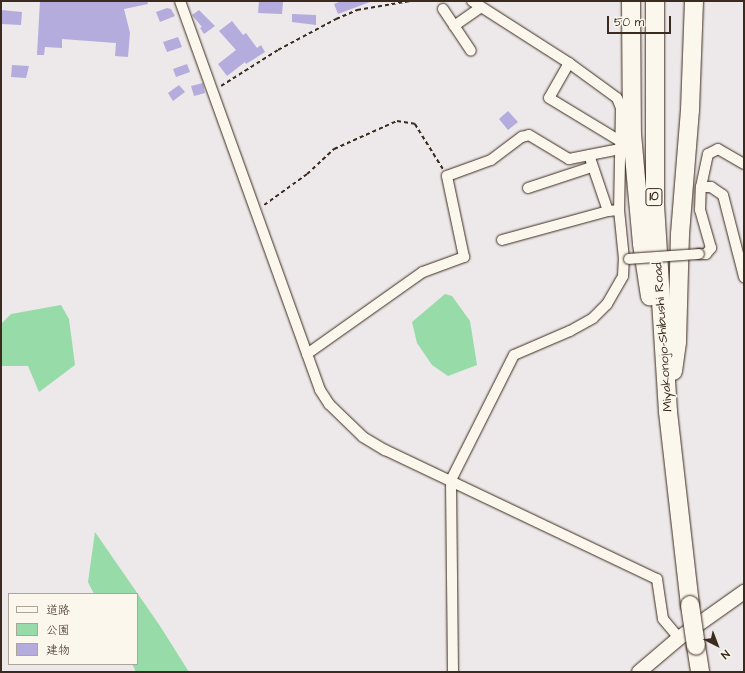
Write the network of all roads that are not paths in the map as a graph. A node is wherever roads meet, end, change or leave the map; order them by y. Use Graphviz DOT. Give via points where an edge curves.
graph roads {
  1 [pos="180,1"];
  2 [pos="472,1"];
  3 [pos="655,1"];
  4 [pos="691,3"];
  5 [pos="633,4"];
  6 [pos="481,7"];
  7 [pos="443,9"];
  8 [pos="454,26"];
  9 [pos="472,52"];
  10 [pos="569,63"];
  11 [pos="620,145"];
  12 [pos="589,155"];
  13 [pos="744,164"];
  14 [pos="592,167"];
  15 [pos="701,187"];
  16 [pos="528,188"];
  17 [pos="619,210"];
  18 [pos="608,211"];
  19 [pos="502,240"];
  20 [pos="626,259"];
  21 [pos="744,277"];
  22 [pos="307,354"];
  23 [pos="667,393"];
  24 [pos="451,480"];
  25 [pos="744,592"];
  26 [pos="679,638"];
  27 [pos="453,672"];
  28 [pos="640,672"];
  29 [pos="700,672"];
  1 -- 22 [label="street"];
  2 -- 6 [label="street"];
  3 -- 23 [label="highway, Miyakonojo-Shibushi Road / 10" via="654,174"];
  4 -- 23 [label="highway" via="692,80 680,234 677,341"];
  5 -- 23 [label="highway" via="632,134 636,184 642,244"];
  6 -- 8 [label="street"];
  6 -- 10 [label="street"];
  7 -- 8 [label="street"];
  8 -- 9 [label="street"];
  10 -- 11 [label="street" via="617,98 621,108"];
  10 -- 11 [label="street" via="550,98"];
  11 -- 12 [label="street"];
  11 -- 17 [label="street"];
  12 -- 14 [label="street"];
  12 -- 22 [label="street" via="569,159 529,135 522,137 491,160 447,176 464,257 423,272"];
  13 -- 15 [label="street" via="718,149 708,154"];
  14 -- 16 [label="street"];
  14 -- 18 [label="street"];
  15 -- 20 [label="street, bridge" via="700,210 711,248 706,254"];
  15 -- 21 [label="street" via="711,187 723,195"];
  17 -- 18 [label="street"];
  17 -- 20 [label="street"];
  18 -- 19 [label="street"];
  20 -- 24 [label="street" via="623,276 607,304 593,318 570,332 514,355"];
  22 -- 24 [label="street" via="320,390 347,424 363,438 385,450"];
  23 -- 29 [label="highway, Miyakonojo-Shibushi Road / 10, bridge" via="690,605"];
  24 -- 26 [label="street" via="657,579 663,619"];
  24 -- 27 [label="street"];
  25 -- 26 [label="street"];
  26 -- 28 [label="street"];
}
